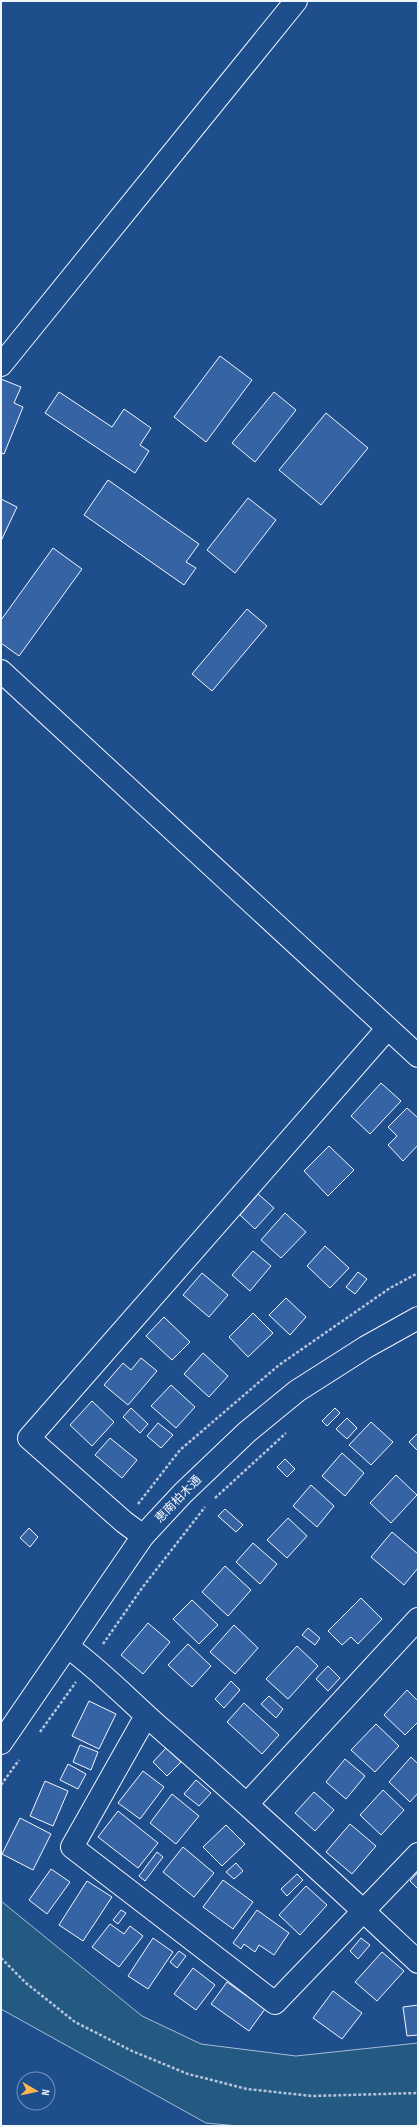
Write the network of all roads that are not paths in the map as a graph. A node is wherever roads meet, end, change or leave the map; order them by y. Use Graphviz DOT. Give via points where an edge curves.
graph roads {
  1 [pos="296,1"];
  2 [pos="1,365"];
  3 [pos="1,670"];
  4 [pos="388,1028"];
  5 [pos="418,1056"];
  6 [pos="418,1318"];
  7 [pos="143,1536"];
  8 [pos="418,1619"];
  9 [pos="68,1647"];
  10 [pos="146,1716"];
  11 [pos="1,1743"];
  12 [pos="247,1804"];
  13 [pos="418,1854"];
  14 [pos="364,1911"];
  15 [pos="418,1962"];
  1 -- 2 [label="street"];
  3 -- 4 [label="street"];
  4 -- 5 [label="street"];
  4 -- 7 [label="street" via="29,1438"];
  6 -- 7 [label="street, 恵南柏木通" via="366,1347 297,1391 247,1432 183,1493"];
  7 -- 9 [label="street, 恵南柏木通"];
  8 -- 12 [label="street"];
  9 -- 10 [label="street" via="90,1663"];
  9 -- 11 [label="street, 恵南柏木通"];
  10 -- 12 [label="street"];
  10 -- 14 [label="street" via="72,1847 275,2003"];
  12 -- 14 [label="street"];
  13 -- 14 [label="street"];
  14 -- 15 [label="street"];
}
